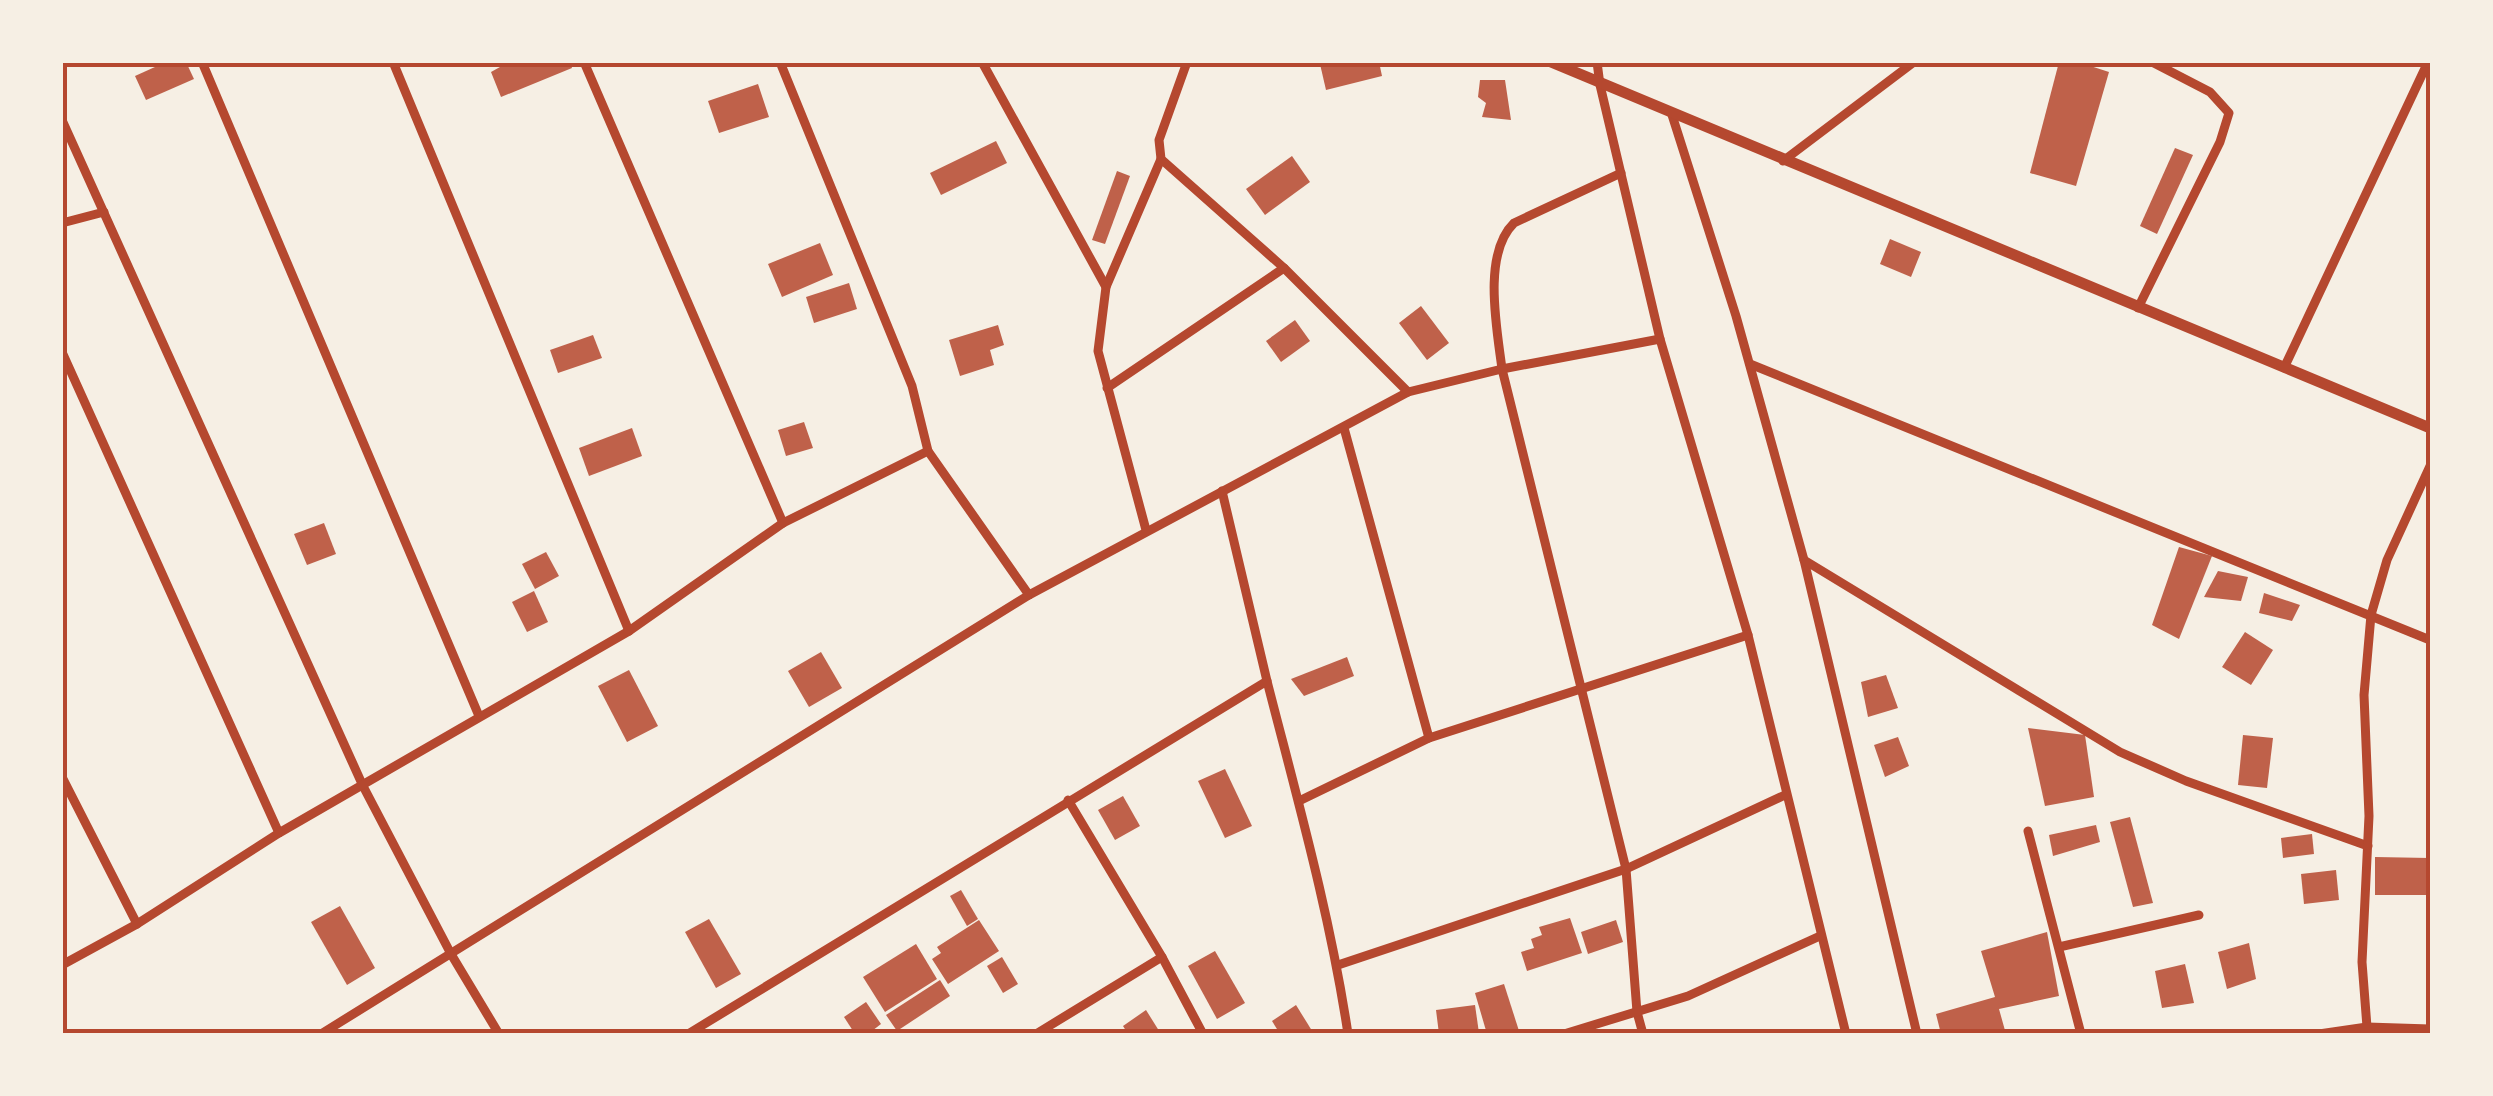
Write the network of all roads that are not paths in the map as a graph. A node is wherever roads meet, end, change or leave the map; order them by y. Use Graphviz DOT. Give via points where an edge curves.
graph roads {
  1 [pos="202,62"];
  2 [pos="393,62"];
  3 [pos="584,62"];
  4 [pos="780,62"];
  5 [pos="982,62"];
  6 [pos="1187,62"];
  7 [pos="1551,62"];
  8 [pos="1597,62"];
  9 [pos="1914,62"];
  10 [pos="2152,62"];
  11 [pos="2429,63"];
  12 [pos="1600,85"];
  13 [pos="1672,115"];
  14 [pos="62,120"];
  15 [pos="1161,160"];
  16 [pos="1783,162"];
  17 [pos="1621,173"];
  18 [pos="104,212"];
  19 [pos="62,223"];
  20 [pos="1284,268"];
  21 [pos="1106,287"];
  22 [pos="2138,308"];
  23 [pos="1660,339"];
  24 [pos="62,352"];
  25 [pos="1750,364"];
  26 [pos="2284,368"];
  27 [pos="1502,370"];
  28 [pos="1107,388"];
  29 [pos="1408,392"];
  30 [pos="1344,428"];
  31 [pos="2430,428"];
  32 [pos="928,451"];
  33 [pos="2430,466"];
  34 [pos="1222,491"];
  35 [pos="783,523"];
  36 [pos="1146,530"];
  37 [pos="1804,560"];
  38 [pos="1030,595"];
  39 [pos="2372,615"];
  40 [pos="629,631"];
  41 [pos="1748,634"];
  42 [pos="2430,640"];
  43 [pos="1267,681"];
  44 [pos="1581,687"];
  45 [pos="479,716"];
  46 [pos="1429,738"];
  47 [pos="62,777"];
  48 [pos="363,786"];
  49 [pos="1785,794"];
  50 [pos="1068,800"];
  51 [pos="1300,801"];
  52 [pos="2028,831"];
  53 [pos="279,832"];
  54 [pos="2368,846"];
  55 [pos="1626,868"];
  56 [pos="2199,916"];
  57 [pos="137,924"];
  58 [pos="1820,936"];
  59 [pos="2058,947"];
  60 [pos="451,954"];
  61 [pos="1162,956"];
  62 [pos="62,965"];
  63 [pos="1338,965"];
  64 [pos="1637,1012"];
  65 [pos="2367,1027"];
  66 [pos="2430,1029"];
  67 [pos="321,1034"];
  68 [pos="498,1034"];
  69 [pos="688,1034"];
  70 [pos="1036,1034"];
  71 [pos="1203,1034"];
  72 [pos="1348,1034"];
  73 [pos="1564,1034"];
  74 [pos="1643,1034"];
  75 [pos="1846,1034"];
  76 [pos="1917,1034"];
  77 [pos="2081,1034"];
  78 [pos="2319,1034"];
  1 -- 45 [label="street"];
  2 -- 40 [label="street"];
  3 -- 35 [label="street"];
  4 -- 32 [label="street" via="912,386"];
  5 -- 21 [label="street"];
  6 -- 15 [label="street" via="1159,140"];
  7 -- 12 [label="street"];
  8 -- 12 [label="street"];
  9 -- 16 [label="street"];
  10 -- 22 [label="street" via="2210,92 2229,113"];
  11 -- 26 [label="street"];
  12 -- 13 [label="street"];
  12 -- 17 [label="street"];
  13 -- 16 [label="street"];
  13 -- 25 [label="street"];
  14 -- 18 [label="street"];
  15 -- 20 [label="street"];
  15 -- 21 [label="street"];
  16 -- 22 [label="street"];
  17 -- 23 [label="street"];
  17 -- 27 [label="street" via="1506,230 1494,309"];
  18 -- 19 [label="street"];
  18 -- 48 [label="street"];
  20 -- 28 [label="street"];
  20 -- 29 [label="street"];
  21 -- 28 [label="street" via="1098,351"];
  22 -- 26 [label="street"];
  23 -- 27 [label="street"];
  23 -- 41 [label="street"];
  24 -- 53 [label="street"];
  25 -- 37 [label="street"];
  25 -- 39 [label="street"];
  26 -- 31 [label="street"];
  27 -- 29 [label="street"];
  27 -- 44 [label="street"];
  28 -- 36 [label="street"];
  29 -- 30 [label="street"];
  30 -- 34 [label="street"];
  30 -- 46 [label="street"];
  32 -- 35 [label="street"];
  32 -- 38 [label="street"];
  33 -- 39 [label="street" via="2387,560"];
  34 -- 36 [label="street"];
  34 -- 43 [label="street"];
  35 -- 40 [label="street"];
  36 -- 38 [label="street"];
  37 -- 54 [label="street" via="2120,752"];
  37 -- 76 [label="street"];
  38 -- 60 [label="street"];
  39 -- 42 [label="street"];
  39 -- 54 [label="street" via="2364,695"];
  40 -- 45 [label="street"];
  41 -- 44 [label="street"];
  41 -- 49 [label="street"];
  43 -- 50 [label="street"];
  43 -- 51 [label="street"];
  44 -- 46 [label="street"];
  44 -- 55 [label="street"];
  45 -- 48 [label="street"];
  46 -- 51 [label="street"];
  47 -- 57 [label="street"];
  48 -- 53 [label="street"];
  48 -- 60 [label="street"];
  49 -- 55 [label="street"];
  49 -- 58 [label="street"];
  50 -- 61 [label="street"];
  50 -- 69 [label="street"];
  51 -- 63 [label="street"];
  52 -- 59 [label="street"];
  53 -- 57 [label="street"];
  54 -- 65 [label="street" via="2362,962"];
  55 -- 63 [label="street"];
  55 -- 64 [label="street"];
  56 -- 59 [label="street"];
  57 -- 62 [label="street"];
  58 -- 64 [label="street"];
  58 -- 75 [label="street"];
  59 -- 77 [label="street"];
  60 -- 67 [label="street"];
  60 -- 68 [label="street"];
  61 -- 70 [label="street"];
  61 -- 71 [label="street"];
  63 -- 72 [label="street"];
  64 -- 73 [label="street"];
  64 -- 74 [label="street"];
  65 -- 66 [label="street"];
  65 -- 78 [label="street"];
}
